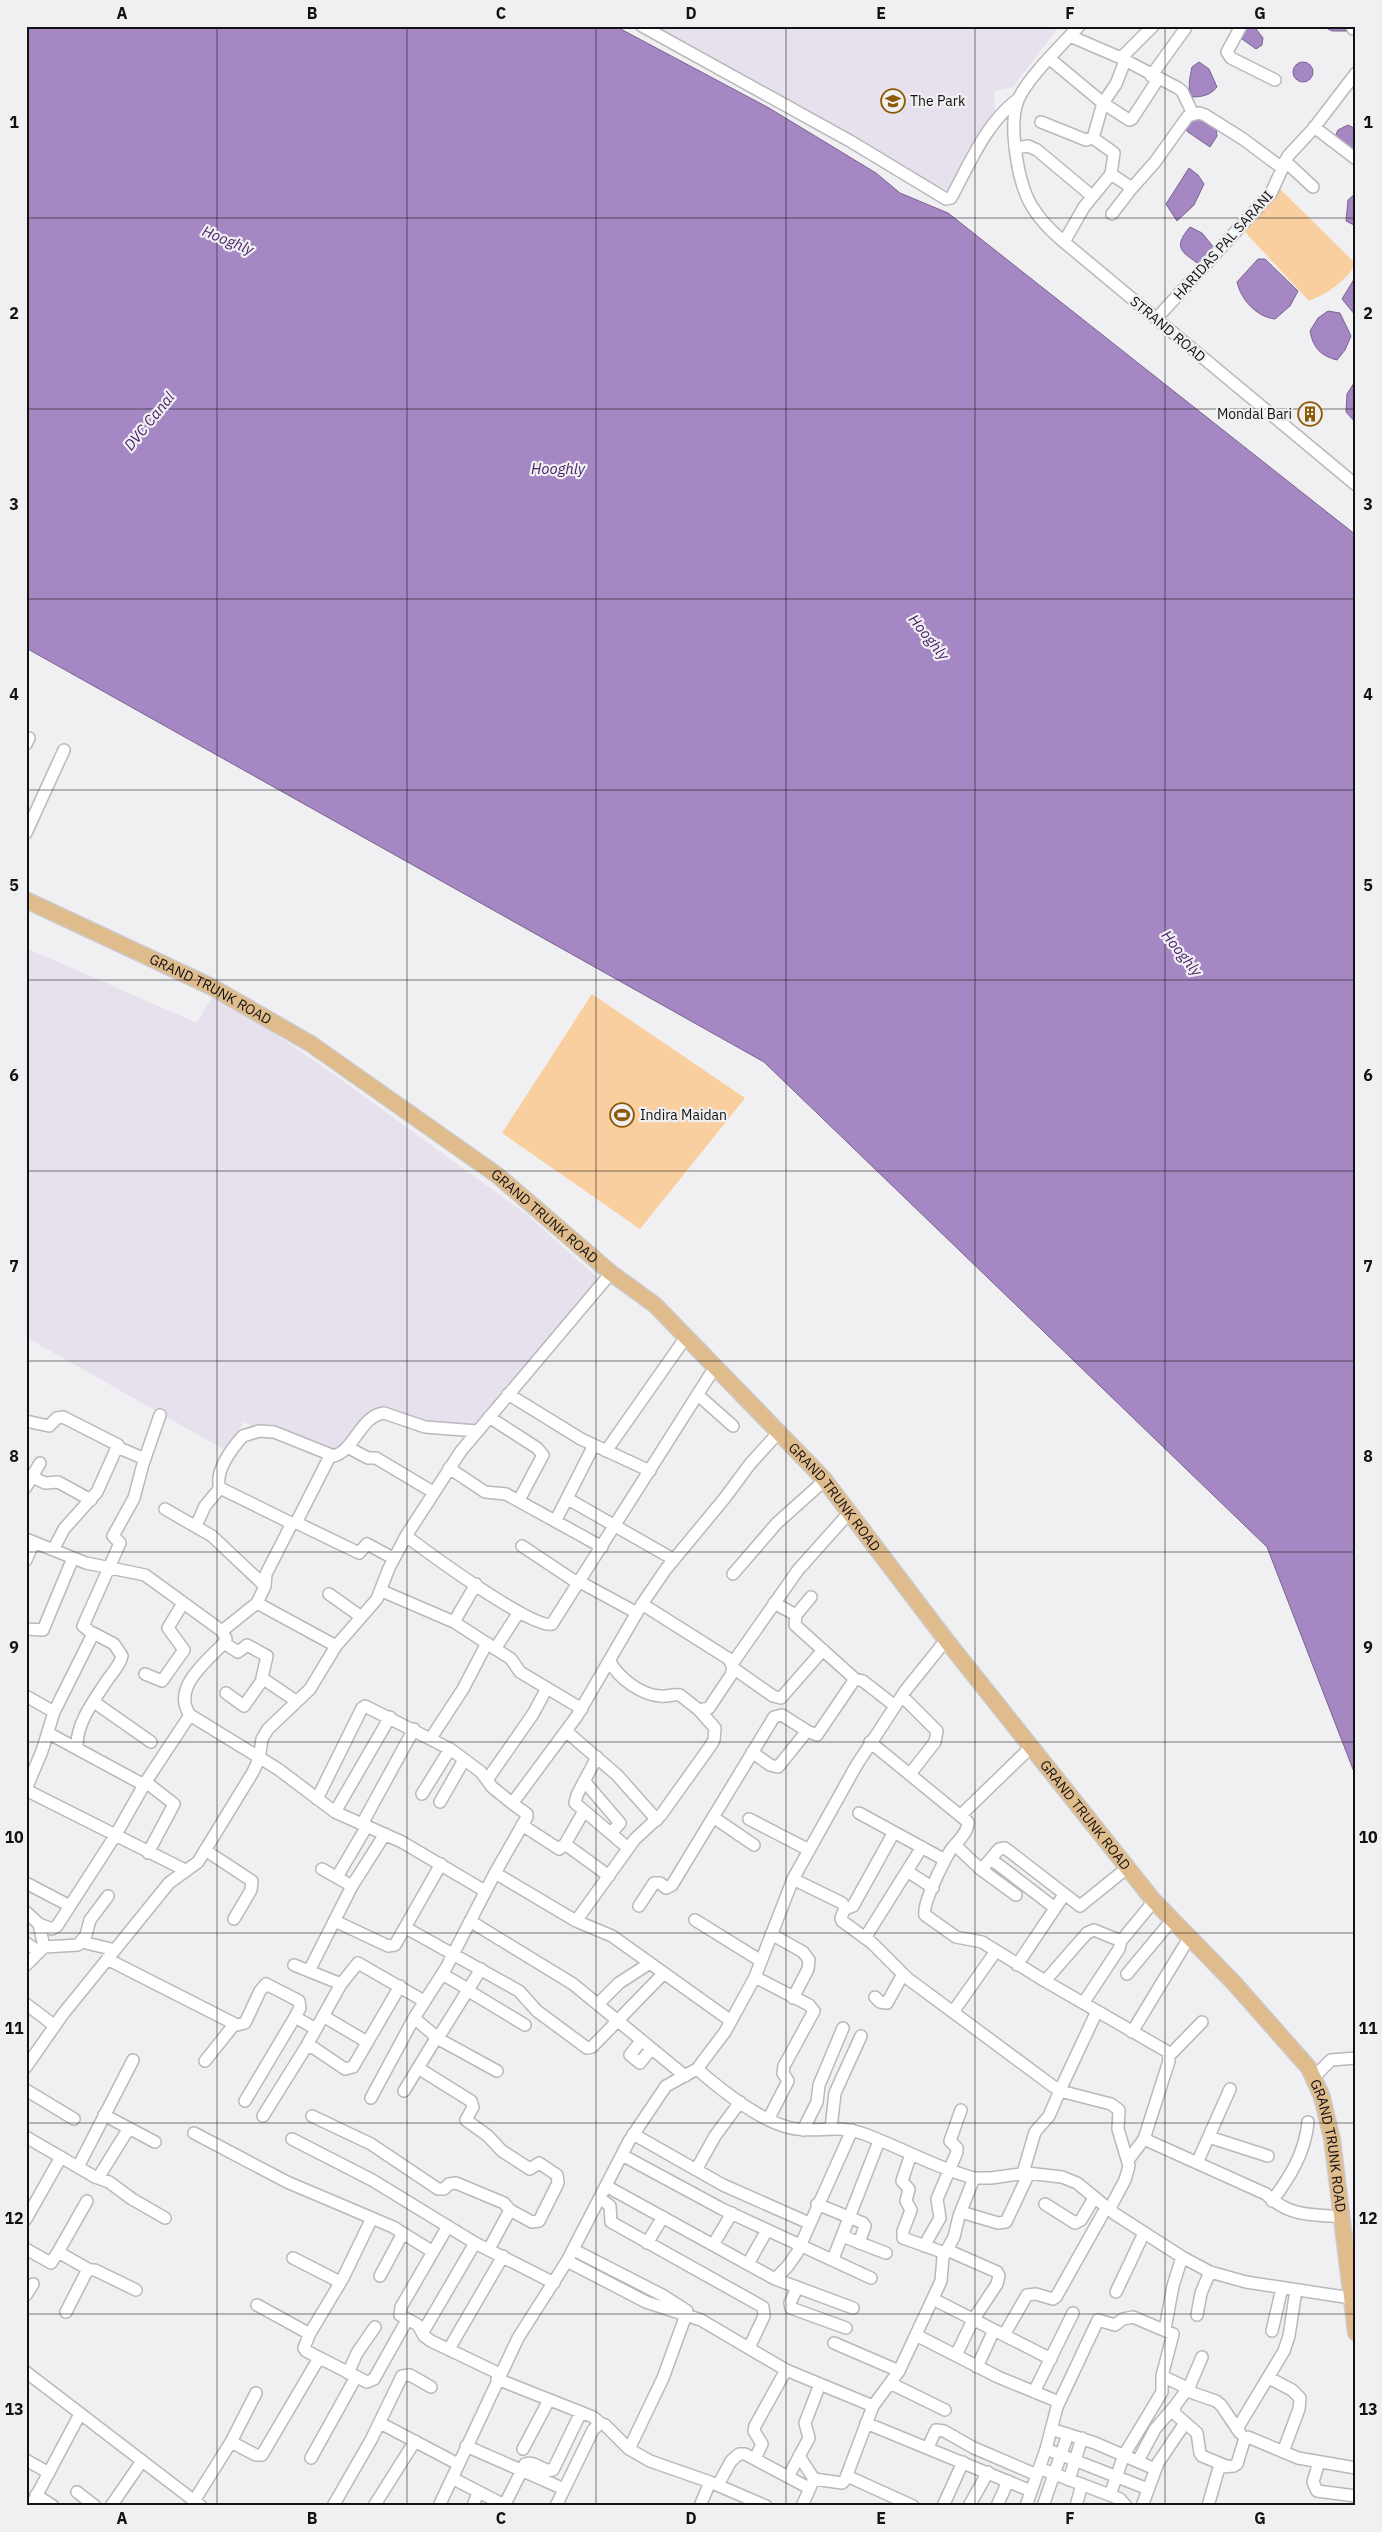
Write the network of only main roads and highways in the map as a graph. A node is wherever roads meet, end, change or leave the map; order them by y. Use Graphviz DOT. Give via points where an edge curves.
graph roads {
  1 [pos="26,900"];
  2 [pos="1356,2333"];
  1 -- 2 [label="main road, GRAND TRUNK ROAD" via="210,986 319,1049 497,1175 611,1273 655,1305 825,1480 946,1640 1154,1901 1294,2049 1314,2077 1332,2138"];
}
